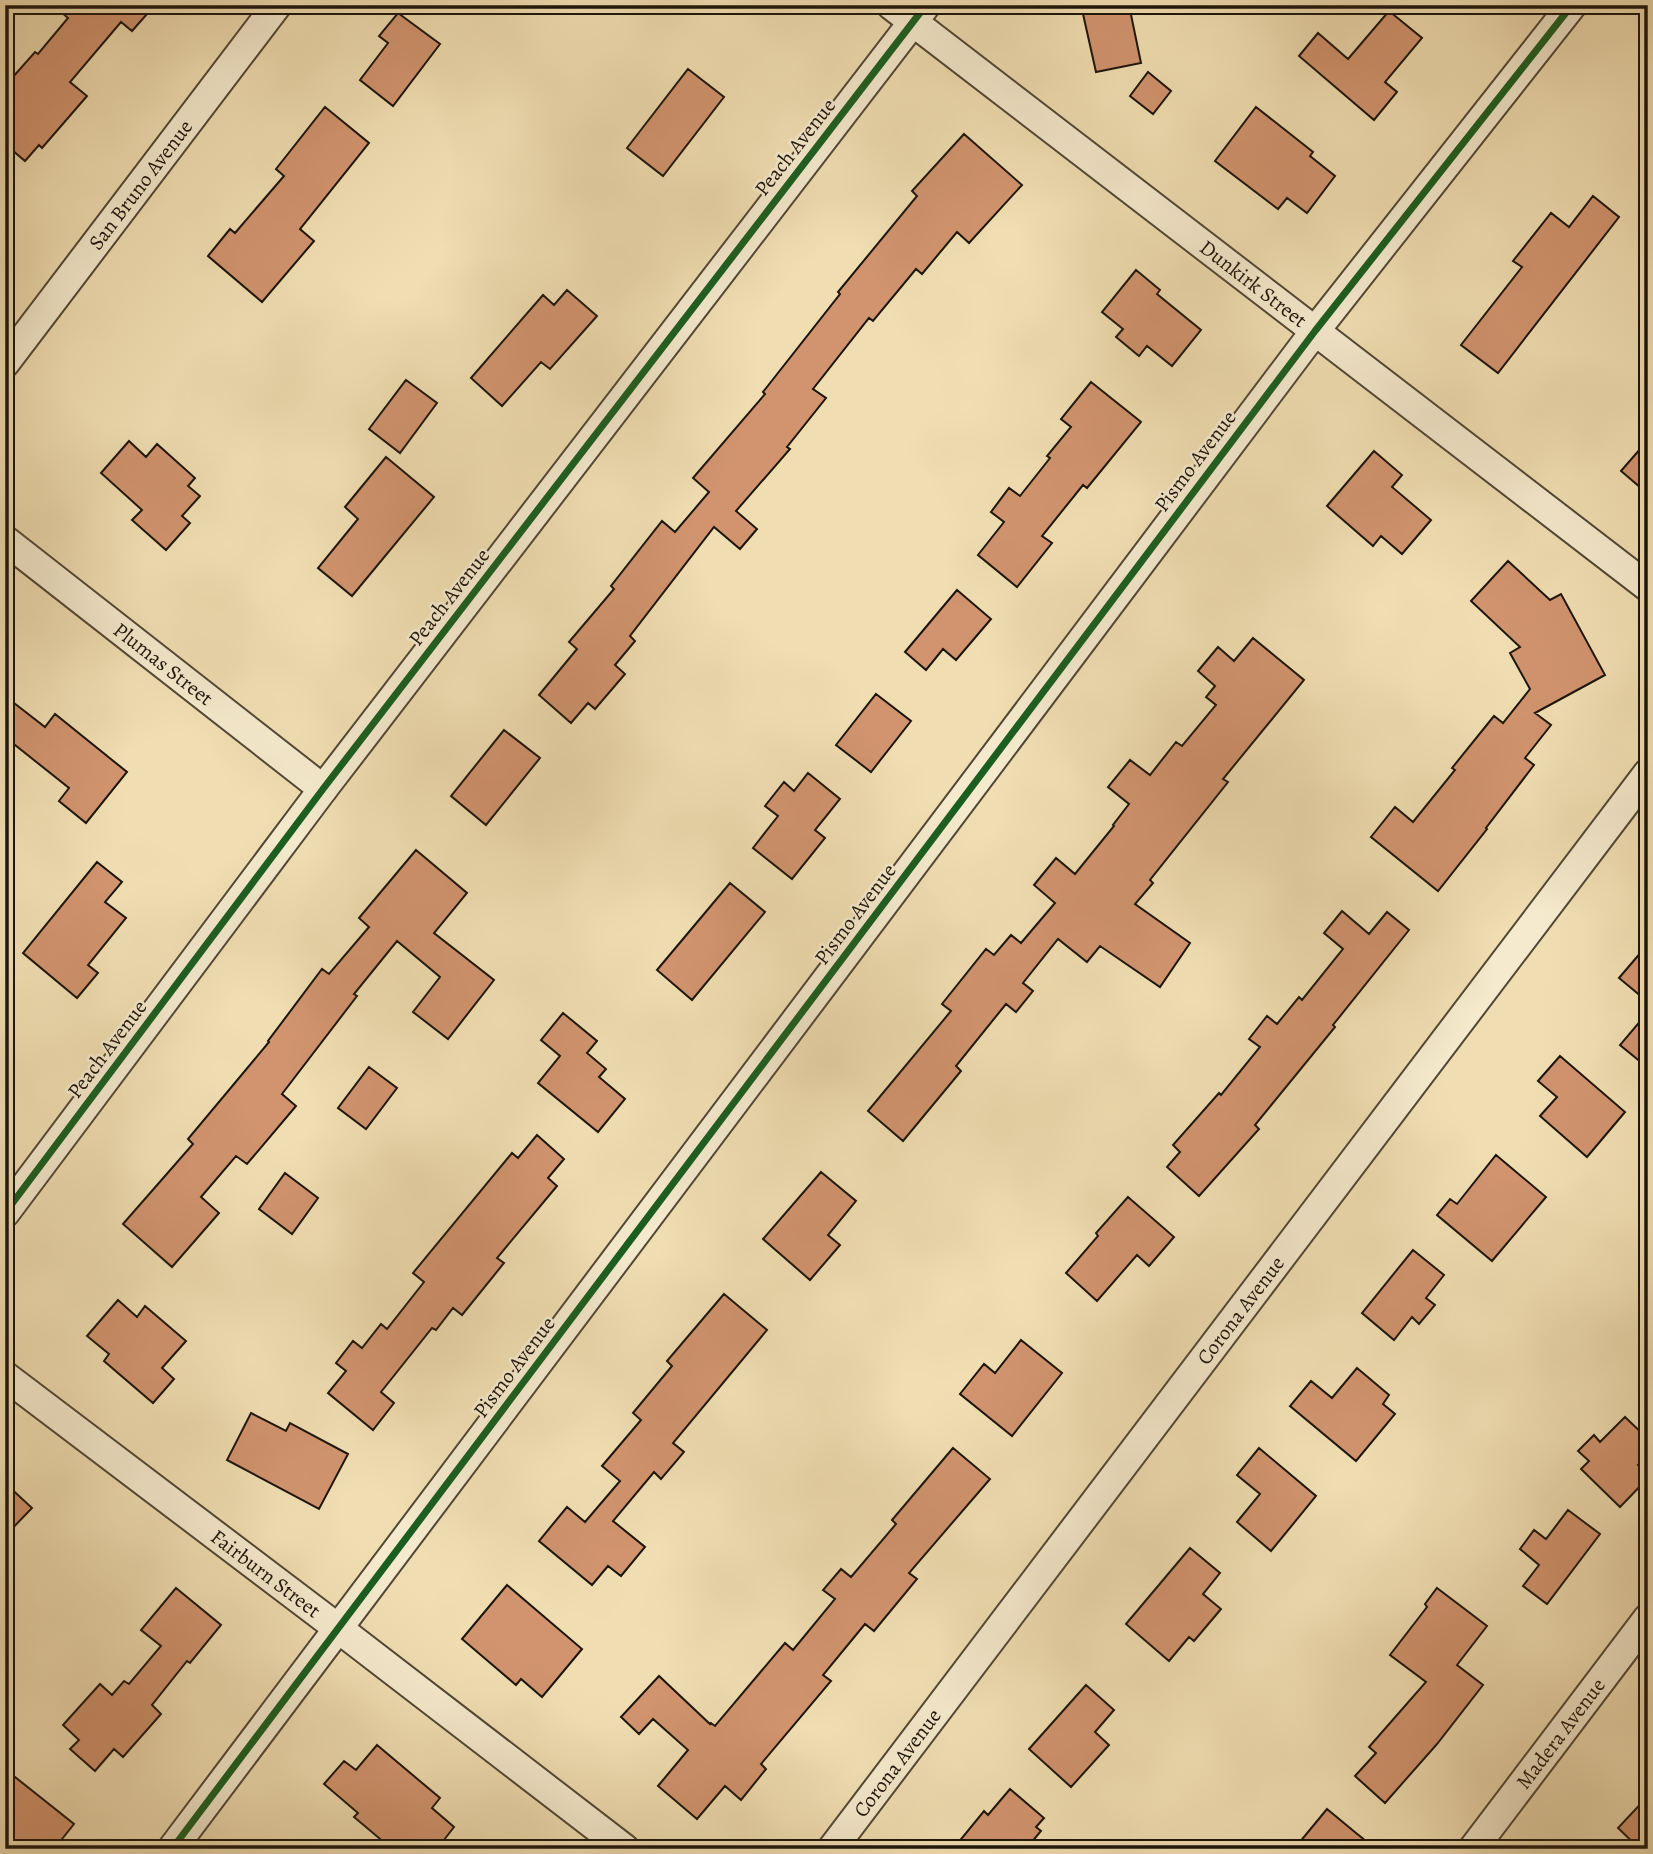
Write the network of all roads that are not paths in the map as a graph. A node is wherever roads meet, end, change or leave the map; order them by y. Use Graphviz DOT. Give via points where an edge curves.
graph roads {
  1 [pos="277,5"];
  2 [pos="1572,5"];
  3 [pos="910,11"];
  4 [pos="1315,331"];
  5 [pos="5,363"];
  6 [pos="5,540"];
  7 [pos="1648,586"];
  8 [pos="1648,773"];
  9 [pos="323,789"];
  10 [pos="5,1213"];
  11 [pos="5,1377"];
  12 [pos="1648,1618"];
  13 [pos="339,1629"];
  14 [pos="172,1849"];
  15 [pos="625,1849"];
  16 [pos="832,1849"];
  17 [pos="1473,1849"];
  1 -- 5 [label="street, San Bruno Avenue"];
  2 -- 4 [label="street, Pismo Avenue"];
  3 -- 4 [label="street, Dunkirk Street"];
  3 -- 9 [label="street, Peach Avenue"];
  4 -- 7 [label="street, Dunkirk Street"];
  4 -- 13 [label="street, Pismo Avenue"];
  6 -- 9 [label="street, Plumas Street"];
  8 -- 16 [label="street, Corona Avenue"];
  9 -- 10 [label="street, Peach Avenue"];
  11 -- 13 [label="street, Fairburn Street"];
  12 -- 17 [label="street, Madera Avenue"];
  13 -- 14 [label="street, Pismo Avenue"];
  13 -- 15 [label="street, Fairburn Street"];
}
